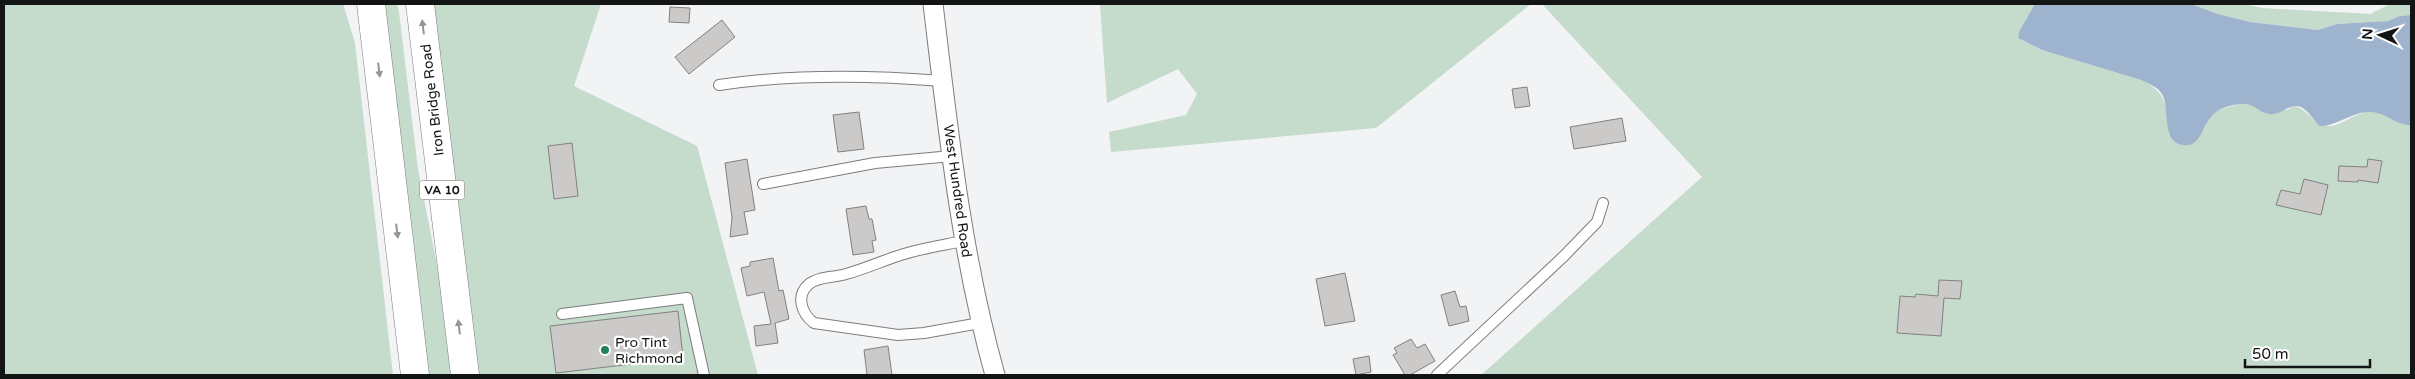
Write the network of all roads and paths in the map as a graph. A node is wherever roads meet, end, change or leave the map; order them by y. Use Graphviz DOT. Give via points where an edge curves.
graph roads {
  1 [pos="371,4"];
  2 [pos="420,4"];
  3 [pos="933,4"];
  4 [pos="943,81"];
  5 [pos="719,86"];
  6 [pos="952,156"];
  7 [pos="763,184"];
  8 [pos="1603,203"];
  9 [pos="963,241"];
  10 [pos="562,314"];
  11 [pos="980,323"];
  12 [pos="415,375"];
  13 [pos="465,375"];
  14 [pos="704,375"];
  15 [pos="995,375"];
  16 [pos="1437,375"];
  1 -- 12 [label="main road, one-way"];
  13 -- 2 [label="main road, Iron Bridge Road / VA 10, one-way"];
  3 -- 4 [label="street, West Hundred Road"];
  4 -- 5 [label="lane" via="848,76 773,79"];
  4 -- 6 [label="street, West Hundred Road"];
  6 -- 7 [label="lane" via="875,163"];
  6 -- 9 [label="street, West Hundred Road"];
  8 -- 16 [label="lane" via="1597,222"];
  9 -- 11 [label="street, West Hundred Road"];
  9 -- 11 [label="lane" via="905,254 844,275 818,279 804,289 801,307 814,322 898,335"];
  10 -- 14 [label="lane" via="686,298"];
  11 -- 15 [label="street, West Hundred Road"];
}
